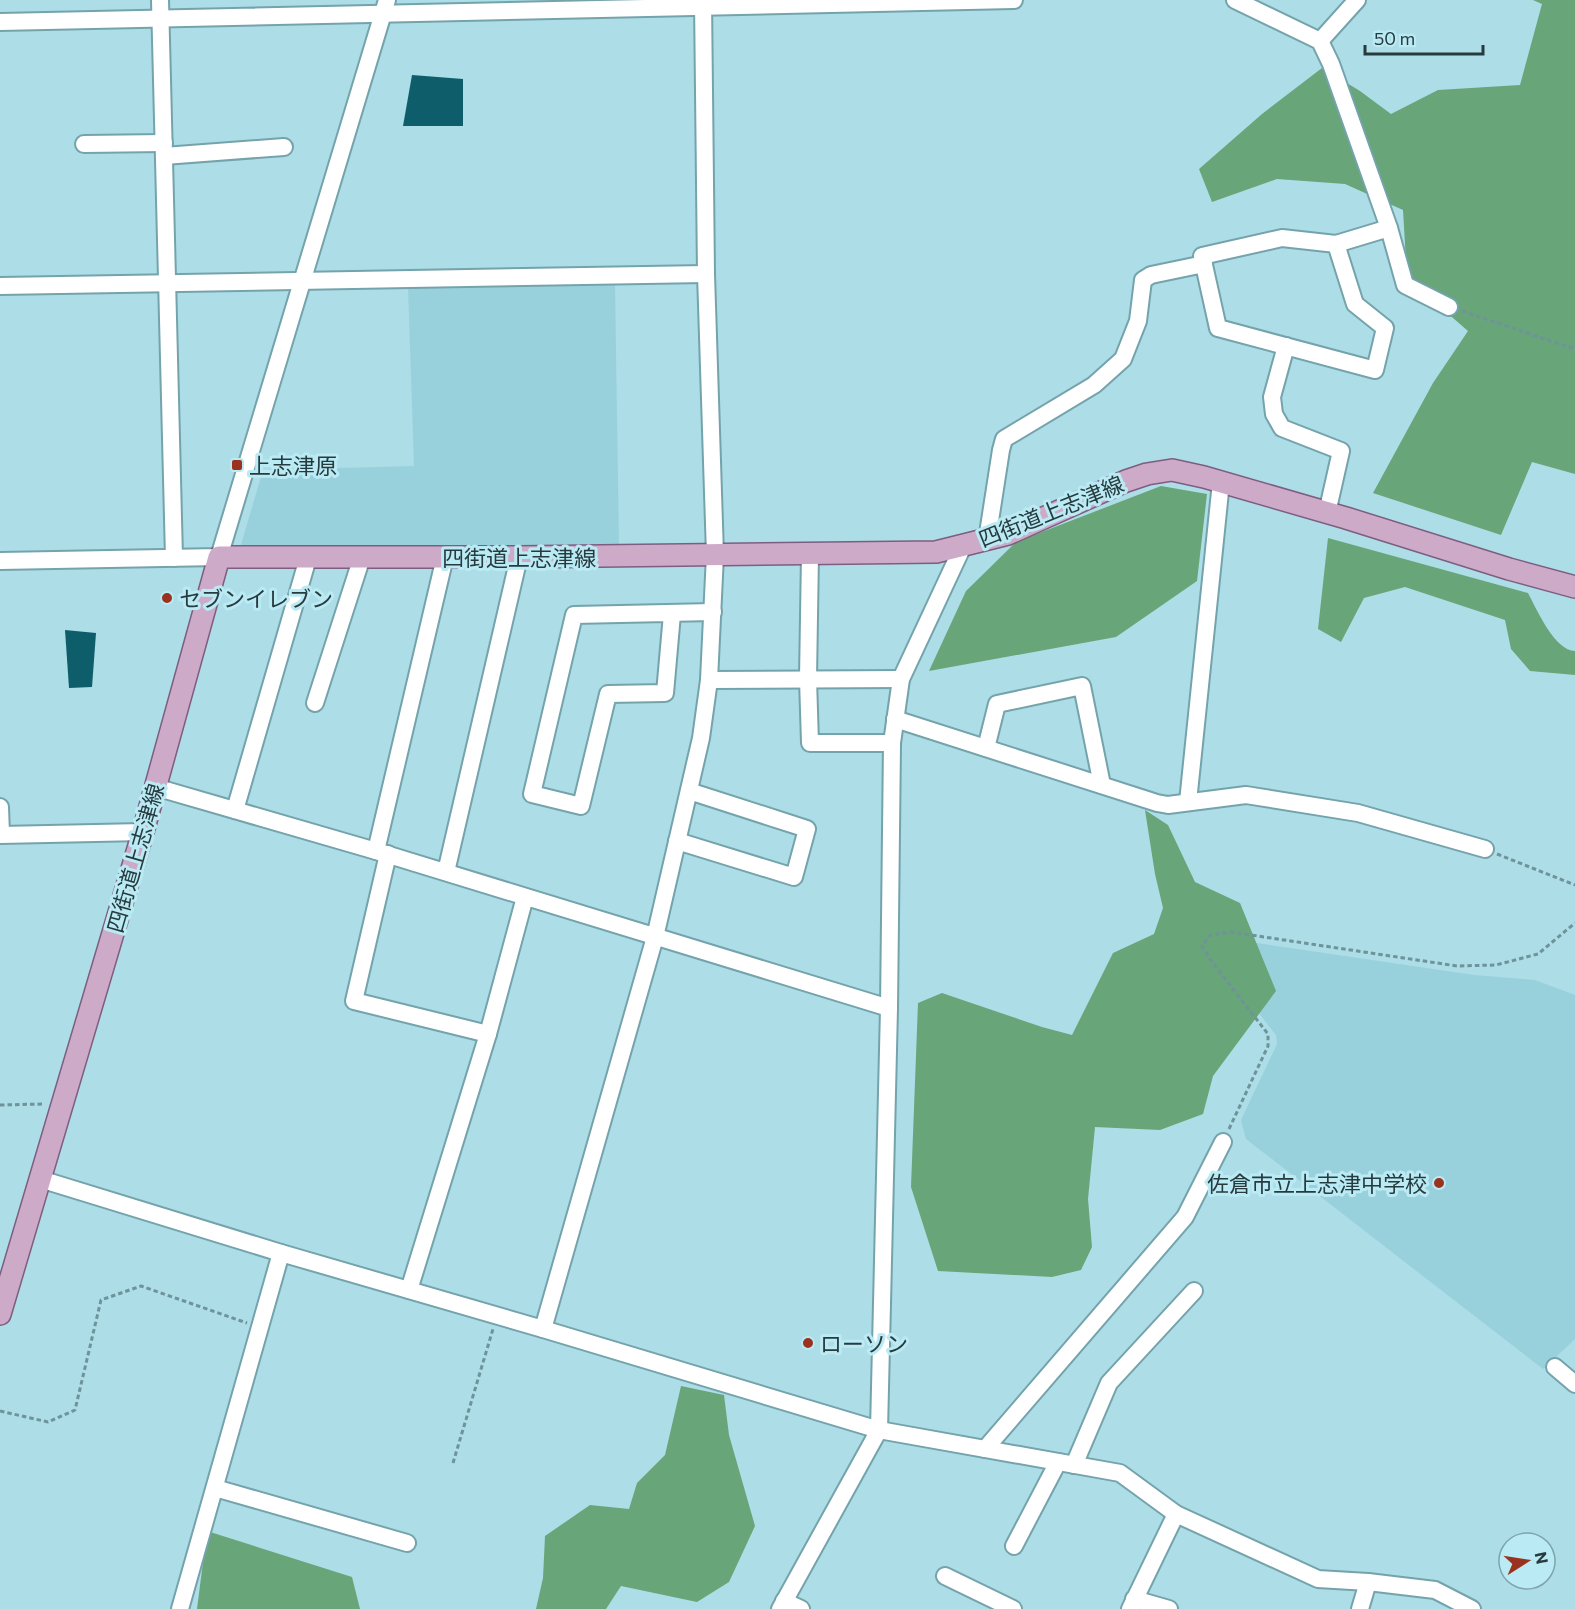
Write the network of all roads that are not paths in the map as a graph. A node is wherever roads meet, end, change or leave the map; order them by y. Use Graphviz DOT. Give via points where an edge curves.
graph roads {
  1 [pos="160,0"];
  2 [pos="1014,0"];
  3 [pos="1235,0"];
  4 [pos="1357,0"];
  5 [pos="703,3"];
  6 [pos="385,7"];
  7 [pos="161,19"];
  8 [pos="0,22"];
  9 [pos="1320,41"];
  10 [pos="84,144"];
  11 [pos="284,147"];
  12 [pos="164,149"];
  13 [pos="1389,228"];
  14 [pos="1336,244"];
  15 [pos="1204,264"];
  16 [pos="706,274"];
  17 [pos="302,281"];
  18 [pos="167,283"];
  19 [pos="0,286"];
  20 [pos="1449,307"];
  21 [pos="1286,346"];
  22 [pos="1221,482"];
  23 [pos="1327,513"];
  24 [pos="987,540"];
  25 [pos="963,546"];
  26 [pos="810,554"];
  27 [pos="715,555"];
  28 [pos="219,557"];
  29 [pos="362,557"];
  30 [pos="445,557"];
  31 [pos="519,557"];
  32 [pos="174,558"];
  33 [pos="309,558"];
  34 [pos="0,561"];
  35 [pos="1575,587"];
  36 [pos="713,612"];
  37 [pos="672,614"];
  38 [pos="808,679"];
  39 [pos="901,679"];
  40 [pos="709,680"];
  41 [pos="315,703"];
  42 [pos="895,719"];
  43 [pos="892,743"];
  44 [pos="986,748"];
  45 [pos="1102,785"];
  46 [pos="155,787"];
  47 [pos="689,791"];
  48 [pos="1188,802"];
  49 [pos="0,807"];
  50 [pos="235,810"];
  51 [pos="143,832"];
  52 [pos="0,834"];
  53 [pos="677,841"];
  54 [pos="1485,849"];
  55 [pos="382,853"];
  56 [pos="446,872"];
  57 [pos="525,897"];
  58 [pos="655,937"];
  59 [pos="890,1008"];
  60 [pos="488,1034"];
  61 [pos="1223,1142"];
  62 [pos="40,1179"];
  63 [pos="281,1253"];
  64 [pos="409,1290"];
  65 [pos="1194,1291"];
  66 [pos="0,1314"];
  67 [pos="543,1329"];
  68 [pos="1555,1367"];
  69 [pos="1575,1384"];
  70 [pos="879,1430"];
  71 [pos="985,1449"];
  72 [pos="1066,1463"];
  73 [pos="214,1488"];
  74 [pos="1176,1514"];
  75 [pos="407,1543"];
  76 [pos="1014,1546"];
  77 [pos="945,1576"];
  78 [pos="1368,1582"];
  79 [pos="1132,1604"];
  80 [pos="782,1605"];
  81 [pos="180,1609"];
  82 [pos="801,1609"];
  83 [pos="1013,1609"];
  84 [pos="1169,1609"];
  85 [pos="1360,1609"];
  86 [pos="1472,1609"];
  1 -- 7 [label="street"];
  2 -- 5 [label="street"];
  3 -- 9 [label="street"];
  4 -- 9 [label="street"];
  5 -- 6 [label="street"];
  5 -- 16 [label="street"];
  6 -- 7 [label="street"];
  6 -- 17 [label="street"];
  7 -- 8 [label="street"];
  7 -- 12 [label="street"];
  9 -- 13 [label="street"];
  10 -- 12 [label="street"];
  11 -- 12 [label="street"];
  12 -- 18 [label="street"];
  13 -- 14 [label="street"];
  13 -- 20 [label="street" via="1405,285"];
  14 -- 15 [label="street" via="1282,238 1202,256"];
  14 -- 21 [label="street" via="1355,304 1385,328 1375,370"];
  15 -- 21 [label="street" via="1218,328"];
  15 -- 24 [label="street" via="1143,280 1138,321 1123,359 1094,385 1004,439"];
  16 -- 17 [label="street"];
  16 -- 27 [label="street"];
  17 -- 18 [label="street"];
  17 -- 28 [label="street"];
  18 -- 19 [label="street"];
  18 -- 32 [label="street"];
  21 -- 23 [label="street" via="1272,397 1274,414 1282,428 1341,451"];
  22 -- 23 [label="main road, 四街道上志津線"];
  22 -- 24 [label="main road, 四街道上志津線" via="1172,470 1146,474"];
  22 -- 48 [label="street"];
  23 -- 35 [label="main road, 四街道上志津線"];
  24 -- 25 [label="main road, 四街道上志津線"];
  25 -- 26 [label="main road, 四街道上志津線" via="936,552"];
  25 -- 39 [label="street"];
  26 -- 27 [label="main road, 四街道上志津線"];
  26 -- 38 [label="street"];
  27 -- 31 [label="main road, 四街道上志津線"];
  27 -- 36 [label="street"];
  28 -- 32 [label="street"];
  28 -- 33 [label="main road, 四街道上志津線"];
  28 -- 46 [label="main road, 四街道上志津線"];
  29 -- 30 [label="main road, 四街道上志津線"];
  29 -- 33 [label="main road, 四街道上志津線"];
  29 -- 41 [label="street"];
  30 -- 31 [label="main road, 四街道上志津線"];
  30 -- 55 [label="street"];
  31 -- 56 [label="street"];
  32 -- 34 [label="street"];
  33 -- 50 [label="street"];
  36 -- 37 [label="street"];
  36 -- 40 [label="street"];
  37 -- 37 [label="street" via="574,615 532,794 581,806 608,694 665,693"];
  38 -- 39 [label="street"];
  38 -- 40 [label="street"];
  38 -- 43 [label="street" via="810,743"];
  39 -- 42 [label="street"];
  40 -- 47 [label="street"];
  42 -- 43 [label="street"];
  42 -- 44 [label="street"];
  43 -- 59 [label="street"];
  44 -- 45 [label="street"];
  44 -- 45 [label="street" via="997,704 1082,686"];
  45 -- 48 [label="street" via="1157,803"];
  46 -- 50 [label="street"];
  46 -- 51 [label="main road, 四街道上志津線"];
  47 -- 53 [label="street"];
  47 -- 53 [label="street" via="807,829 794,877"];
  48 -- 54 [label="street" via="1246,795 1358,813"];
  49 -- 52 [label="street"];
  50 -- 55 [label="street"];
  51 -- 52 [label="street"];
  51 -- 62 [label="main road, 四街道上志津線"];
  53 -- 58 [label="street"];
  55 -- 56 [label="street"];
  55 -- 60 [label="street" via="354,1000"];
  56 -- 57 [label="street"];
  57 -- 58 [label="street"];
  57 -- 60 [label="street"];
  58 -- 59 [label="street"];
  58 -- 67 [label="street"];
  59 -- 70 [label="street"];
  60 -- 64 [label="street"];
  61 -- 71 [label="street" via="1185,1216"];
  62 -- 63 [label="street"];
  62 -- 66 [label="main road, 四街道上志津線"];
  63 -- 64 [label="street"];
  63 -- 73 [label="street"];
  64 -- 67 [label="street"];
  65 -- 72 [label="street" via="1109,1383"];
  67 -- 70 [label="street"];
  68 -- 69 [label="street"];
  70 -- 71 [label="street"];
  70 -- 80 [label="street"];
  71 -- 72 [label="street"];
  72 -- 74 [label="street" via="1120,1473"];
  72 -- 76 [label="street"];
  73 -- 75 [label="street"];
  73 -- 81 [label="street"];
  74 -- 78 [label="street" via="1318,1579"];
  74 -- 79 [label="street"];
  77 -- 83 [label="street"];
  78 -- 85 [label="street"];
  78 -- 86 [label="street" via="1435,1590"];
  79 -- 84 [label="street"];
  80 -- 82 [label="street"];
}
